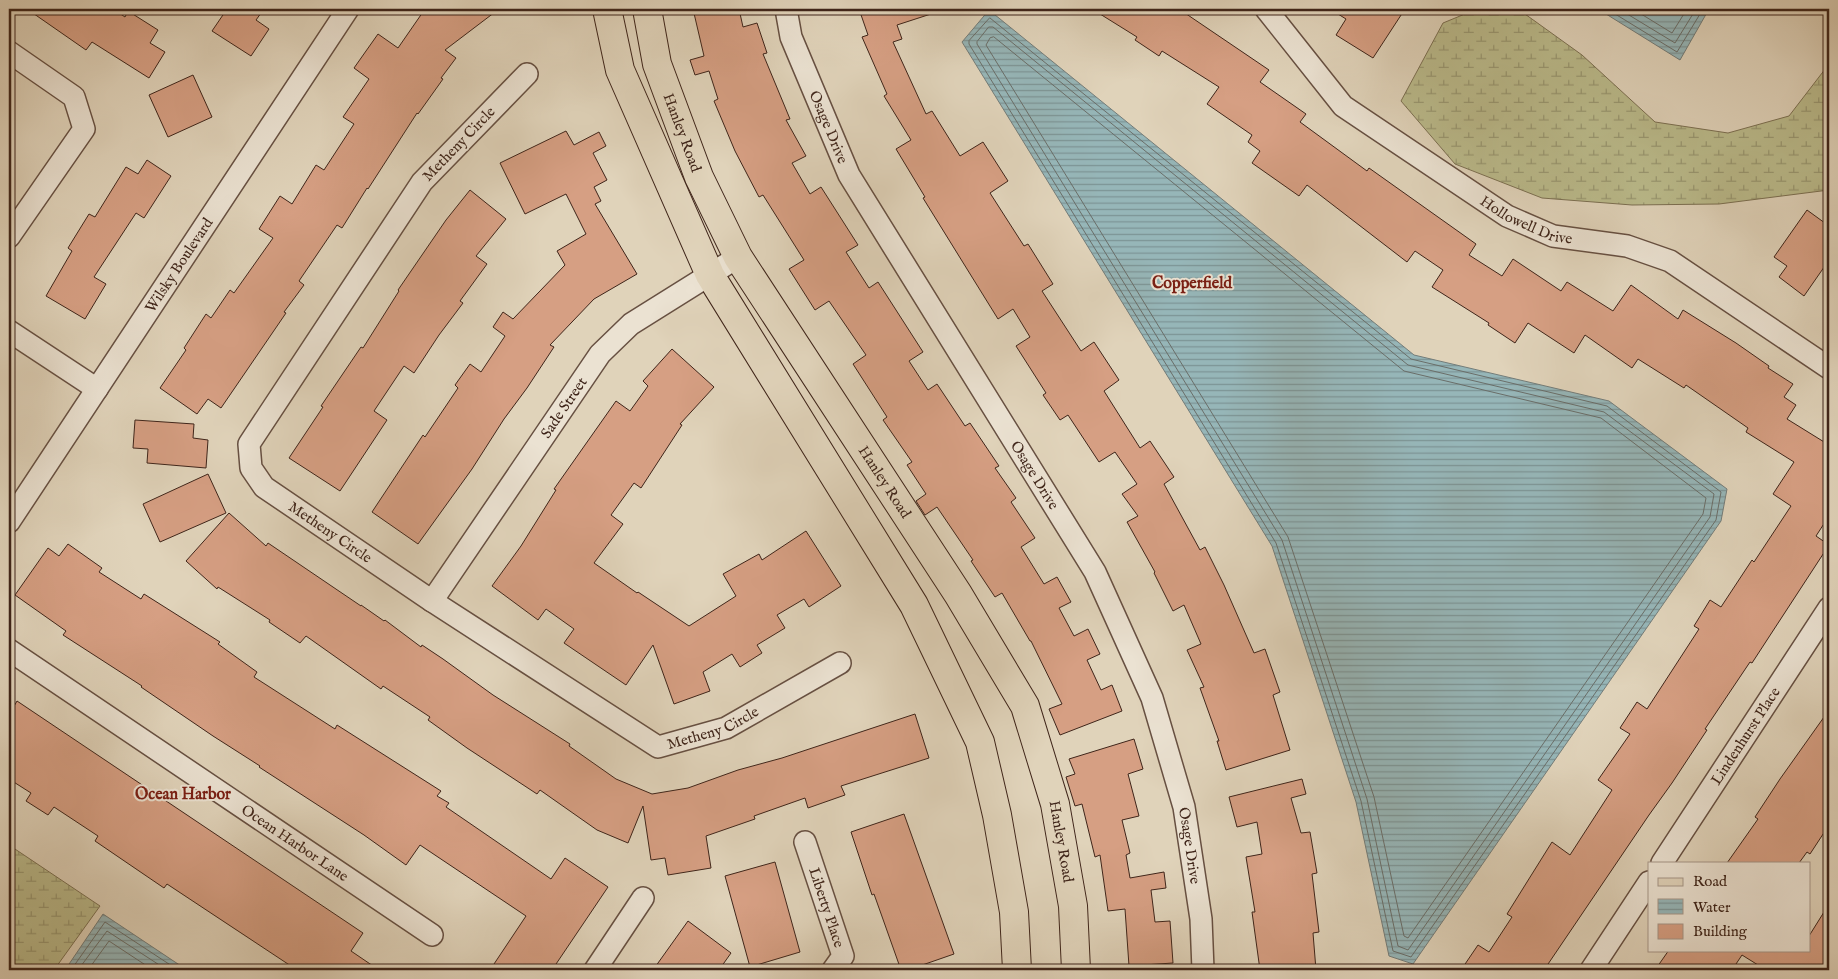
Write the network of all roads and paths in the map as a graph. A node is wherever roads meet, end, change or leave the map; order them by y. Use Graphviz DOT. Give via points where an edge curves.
graph roads {
  1 [pos="348,9"];
  2 [pos="607,9"];
  3 [pos="647,9"];
  4 [pos="786,9"];
  5 [pos="1266,9"];
  6 [pos="9,52"];
  7 [pos="528,74"];
  8 [pos="9,237"];
  9 [pos="738,257"];
  10 [pos="710,275"];
  11 [pos="9,331"];
  12 [pos="1829,368"];
  13 [pos="97,389"];
  14 [pos="9,522"];
  15 [pos="432,601"];
  16 [pos="1829,608"];
  17 [pos="9,650"];
  18 [pos="840,663"];
  19 [pos="806,842"];
  20 [pos="1663,862"];
  21 [pos="1648,884"];
  22 [pos="643,898"];
  23 [pos="432,935"];
  24 [pos="595,970"];
  25 [pos="834,970"];
  26 [pos="1017,970"];
  27 [pos="1076,970"];
  28 [pos="1203,970"];
  29 [pos="1591,970"];
  1 -- 13 [label="street, Wilsky Boulevard"];
  2 -- 10 [label="main road, Hanley Road" via="620,70"];
  3 -- 9 [label="main road, Hanley Road" via="660,72 699,177"];
  4 -- 28 [label="street, Osage Drive" via="791,36 849,175 1095,572 1152,698 1184,807 1201,919"];
  5 -- 12 [label="street, Hollowell Drive" via="1343,106 1507,216 1553,236 1627,246 1670,261"];
  6 -- 8 [label="street" via="74,97 84,129"];
  7 -- 15 [label="street, Metheny Circle" via="422,182 250,444 251,468 264,487"];
  9 -- 10 [label="street, Sade Street"];
  9 -- 27 [label="main road, Hanley Road" via="958,594 1026,706 1055,804 1073,906"];
  10 -- 15 [label="street, Sade Street" via="631,324 600,354"];
  10 -- 26 [label="main road, Hanley Road" via="914,605 980,742 1014,912"];
  11 -- 13 [label="street"];
  13 -- 14 [label="street, Wilsky Boulevard"];
  15 -- 18 [label="street, Metheny Circle" via="658,747 726,728"];
  16 -- 20 [label="street, Lindenhurst Place"];
  17 -- 23 [label="street, Ocean Harbor Lane"];
  19 -- 25 [label="street, Liberty Place" via="843,956"];
  21 -- 29 [label="street"];
  22 -- 24 [label="street"];
}
